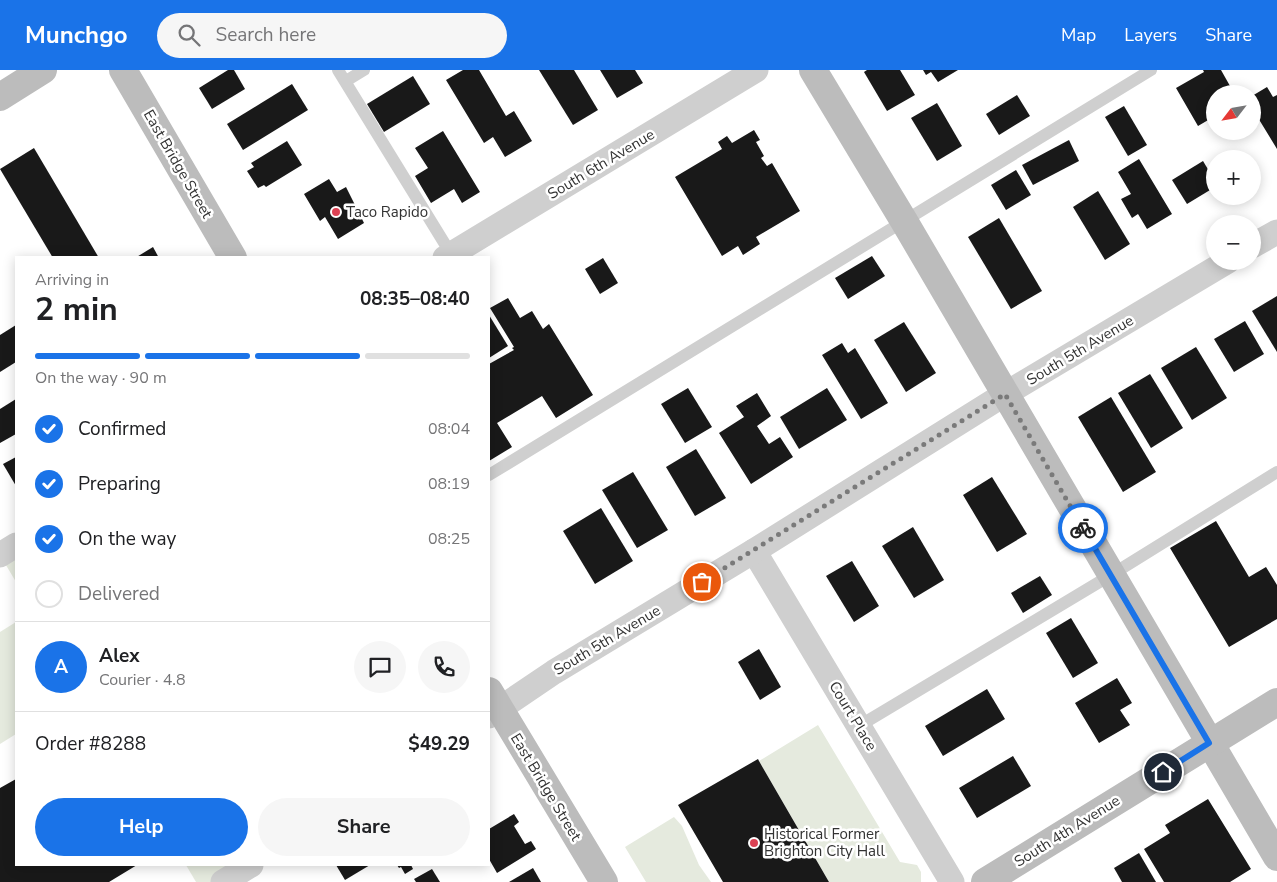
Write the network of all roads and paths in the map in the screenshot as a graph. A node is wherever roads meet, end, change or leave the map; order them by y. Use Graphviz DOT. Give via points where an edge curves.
graph roads {
  1 [pos="43,70"];
  2 [pos="123,70"];
  3 [pos="338,70"];
  4 [pos="364,70"];
  5 [pos="756,70"];
  6 [pos="813,70"];
  7 [pos="1151,70"];
  8 [pos="346,81"];
  9 [pos="0,97"];
  10 [pos="904,221"];
  11 [pos="1277,232"];
  12 [pos="1261,241"];
  13 [pos="231,256"];
  14 [pos="448,256"];
  15 [pos="1213,270"];
  16 [pos="1005,394"];
  17 [pos="1277,472"];
  18 [pos="490,474"];
  19 [pos="15,546"];
  20 [pos="754,551"];
  21 [pos="0,555"];
  22 [pos="1110,574"];
  23 [pos="1277,702"];
  24 [pos="492,706"];
  25 [pos="858,726"];
  26 [pos="1209,743"];
  27 [pos="1277,857"];
  28 [pos="249,866"];
  29 [pos="223,882"];
  30 [pos="604,882"];
  31 [pos="952,882"];
  32 [pos="985,882"];
  1 -- 9 [label="street"];
  2 -- 13 [label="street, East Bridge Street"];
  3 -- 8 [label="lane"];
  4 -- 8 [label="lane"];
  5 -- 14 [label="street, South 6th Avenue"];
  6 -- 10 [label="street"];
  7 -- 10 [label="lane"];
  8 -- 14 [label="lane"];
  10 -- 16 [label="street"];
  10 -- 18 [label="lane"];
  11 -- 12 [label="street"];
  15 -- 16 [label="street, South 5th Avenue"];
  16 -- 20 [label="street, South 5th Avenue"];
  16 -- 22 [label="street"];
  17 -- 22 [label="lane"];
  19 -- 21 [label="street"];
  20 -- 24 [label="street, South 5th Avenue"];
  20 -- 25 [label="street, Court Place"];
  22 -- 25 [label="lane"];
  22 -- 26 [label="street"];
  23 -- 26 [label="street, South 4th Avenue"];
  24 -- 30 [label="street, East Bridge Street"];
  25 -- 31 [label="street, Court Place"];
  26 -- 27 [label="street"];
  26 -- 32 [label="street, South 4th Avenue"];
  28 -- 29 [label="street"];
}
